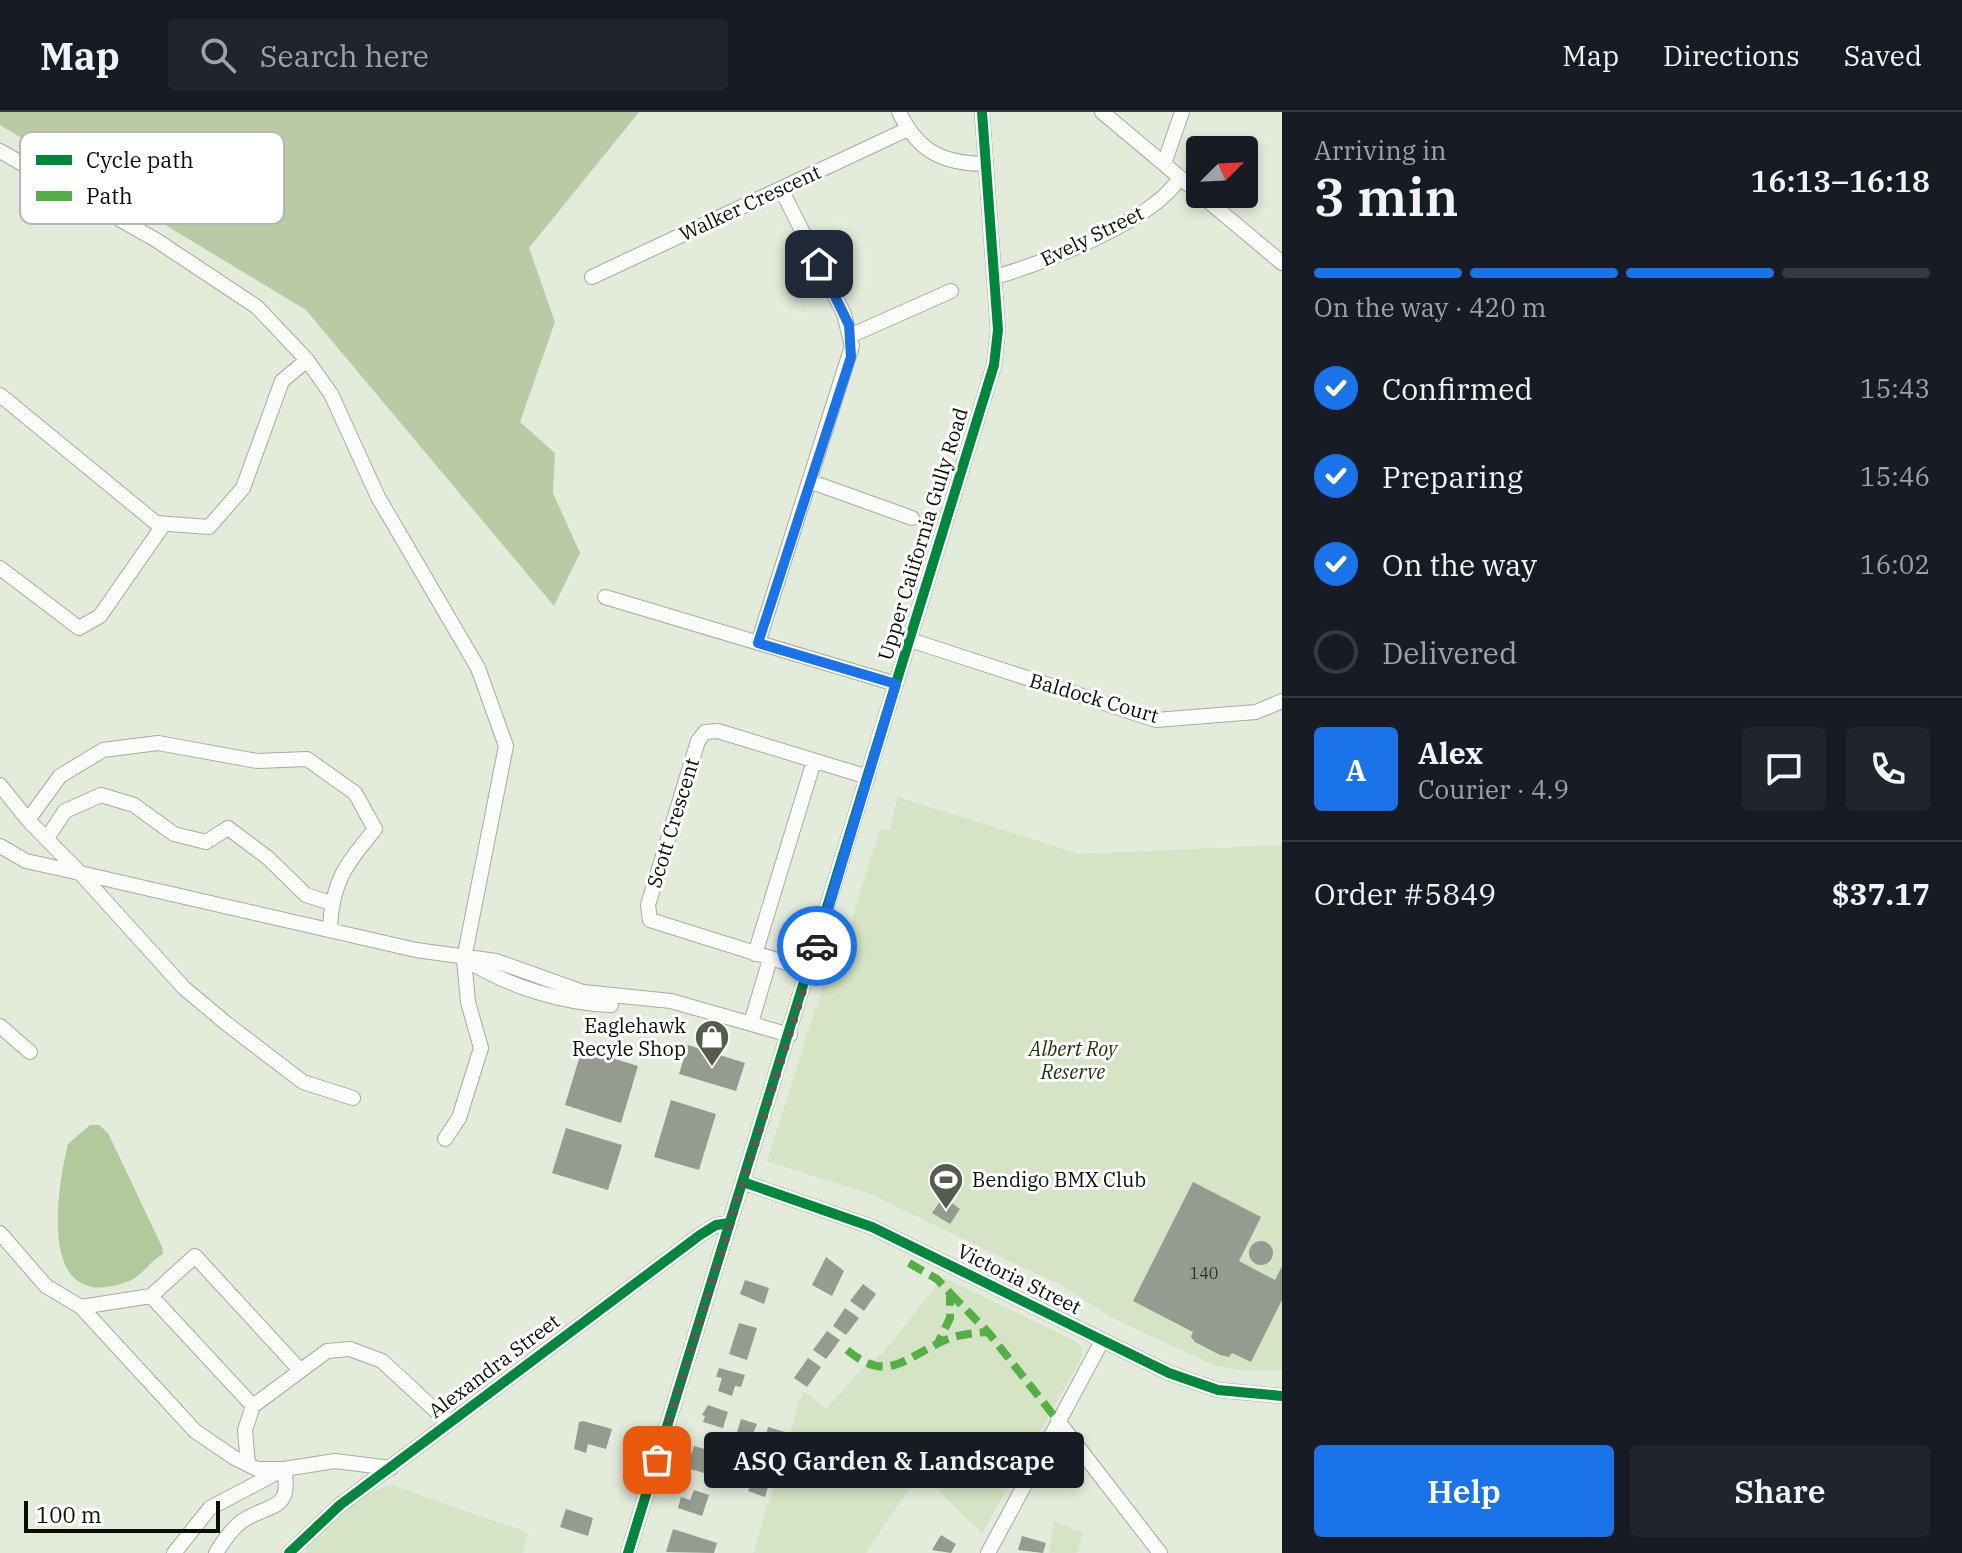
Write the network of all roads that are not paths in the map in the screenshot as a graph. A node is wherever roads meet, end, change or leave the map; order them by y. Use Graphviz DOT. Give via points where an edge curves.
graph roads {
  1 [pos="899,112"];
  2 [pos="982,112"];
  3 [pos="1102,112"];
  4 [pos="1182,112"];
  5 [pos="908,129"];
  6 [pos="0,151"];
  7 [pos="20,162"];
  8 [pos="984,164"];
  9 [pos="1164,164"];
  10 [pos="1179,178"];
  11 [pos="781,189"];
  12 [pos="128,224"];
  13 [pos="1280,257"];
  14 [pos="592,277"];
  15 [pos="994,277"];
  16 [pos="951,291"];
  17 [pos="852,335"];
  18 [pos="307,360"];
  19 [pos="0,395"];
  20 [pos="809,481"];
  21 [pos="912,518"];
  22 [pos="164,524"];
  23 [pos="0,568"];
  24 [pos="605,597"];
  25 [pos="910,640"];
  26 [pos="758,643"];
  27 [pos="896,684"];
  28 [pos="1282,701"];
  29 [pos="814,761"];
  30 [pos="868,777"];
  31 [pos="0,785"];
  32 [pos="28,820"];
  33 [pos="47,838"];
  34 [pos="0,846"];
  35 [pos="80,873"];
  36 [pos="331,903"];
  37 [pos="330,928"];
  38 [pos="755,954"];
  39 [pos="464,959"];
  40 [pos="770,959"];
  41 [pos="809,970"];
  42 [pos="751,1023"];
  43 [pos="0,1026"];
  44 [pos="790,1035"];
  45 [pos="30,1052"];
  46 [pos="353,1098"];
  47 [pos="445,1139"];
  48 [pos="743,1182"];
  49 [pos="730,1223"];
  50 [pos="0,1233"];
  51 [pos="151,1296"];
  52 [pos="81,1307"];
  53 [pos="1102,1341"];
  54 [pos="299,1369"];
  55 [pos="1282,1396"];
  56 [pos="253,1406"];
  57 [pos="1058,1421"];
  58 [pos="448,1422"];
  59 [pos="248,1464"];
  60 [pos="391,1468"];
  61 [pos="284,1469"];
  62 [pos="174,1553"];
  63 [pos="216,1553"];
  64 [pos="289,1553"];
  65 [pos="628,1553"];
  66 [pos="988,1553"];
  67 [pos="1160,1553"];
  1 -- 5 [label="street"];
  2 -- 8 [label="street, Upper California Gully Road"];
  3 -- 9 [label="street"];
  4 -- 9 [label="street"];
  5 -- 8 [label="street" via="937,158"];
  5 -- 11 [label="street, Walker Crescent"];
  6 -- 7 [label="street"];
  8 -- 15 [label="street, Upper California Gully Road"];
  9 -- 10 [label="street"];
  10 -- 13 [label="street"];
  10 -- 15 [label="street, Evely Street" via="1165,198 1105,233"];
  11 -- 14 [label="street, Walker Crescent"];
  11 -- 17 [label="street"];
  12 -- 18 [label="street" via="257,307"];
  15 -- 25 [label="street, Upper California Gully Road" via="994,365"];
  16 -- 17 [label="street"];
  17 -- 20 [label="street" via="851,357"];
  18 -- 22 [label="street" via="282,381 243,488 209,527"];
  18 -- 39 [label="street" via="331,394 378,497 478,668 506,746"];
  19 -- 22 [label="street" via="156,523"];
  20 -- 21 [label="street"];
  20 -- 26 [label="street"];
  22 -- 23 [label="street" via="100,616 79,628"];
  24 -- 26 [label="street"];
  25 -- 27 [label="street, Upper California Gully Road"];
  25 -- 28 [label="street, Baldock Court" via="1156,720 1256,712"];
  26 -- 27 [label="street"];
  27 -- 30 [label="street, Upper California Gully Road"];
  29 -- 30 [label="street, Scott Crescent"];
  29 -- 38 [label="street"];
  29 -- 38 [label="street, Scott Crescent" via="718,731 700,736 648,905 648,916 658,926"];
  30 -- 41 [label="street, Upper California Gully Road"];
  31 -- 32 [label="street"];
  32 -- 33 [label="street"];
  32 -- 36 [label="street" via="60,776 103,750 158,743 257,761 307,759 355,793 375,829 346,865"];
  33 -- 35 [label="street"];
  33 -- 36 [label="street" via="65,811 101,795 134,805 174,834 206,842 228,828 306,895"];
  34 -- 35 [label="street" via="26,861"];
  35 -- 37 [label="street"];
  35 -- 46 [label="street" via="184,988 227,1024 303,1082"];
  36 -- 37 [label="street"];
  37 -- 39 [label="street"];
  38 -- 40 [label="street, Scott Crescent"];
  39 -- 42 [label="street" via="508,981 574,1002 689,1006"];
  39 -- 47 [label="street" via="468,1002 481,1048 459,1118"];
  40 -- 41 [label="street, Scott Crescent"];
  40 -- 42 [label="street"];
  41 -- 44 [label="street, Upper California Gully Road"];
  42 -- 44 [label="street"];
  43 -- 45 [label="street"];
  44 -- 48 [label="street, Upper California Gully Road"];
  48 -- 49 [label="street, Upper California Gully Road"];
  48 -- 53 [label="street, Victoria Street" via="872,1227"];
  49 -- 58 [label="street, Alexandra Street" via="700,1235"];
  49 -- 65 [label="street, Upper California Gully Road"];
  50 -- 52 [label="street" via="46,1286"];
  51 -- 52 [label="street"];
  51 -- 54 [label="street" via="195,1256"];
  51 -- 56 [label="street"];
  52 -- 59 [label="street" via="195,1431"];
  53 -- 55 [label="street, Victoria Street" via="1195,1383 1240,1394"];
  53 -- 57 [label="street"];
  54 -- 56 [label="street"];
  54 -- 58 [label="street" via="327,1351 369,1353 400,1374"];
  56 -- 59 [label="street" via="245,1430"];
  57 -- 66 [label="street"];
  57 -- 67 [label="street"];
  58 -- 60 [label="street, Alexandra Street"];
  59 -- 61 [label="street"];
  60 -- 61 [label="street" via="335,1461"];
  60 -- 64 [label="street, Alexandra Street" via="340,1505"];
  61 -- 62 [label="street" via="210,1508"];
  61 -- 63 [label="street" via="288,1487 280,1503 241,1522"];
}
